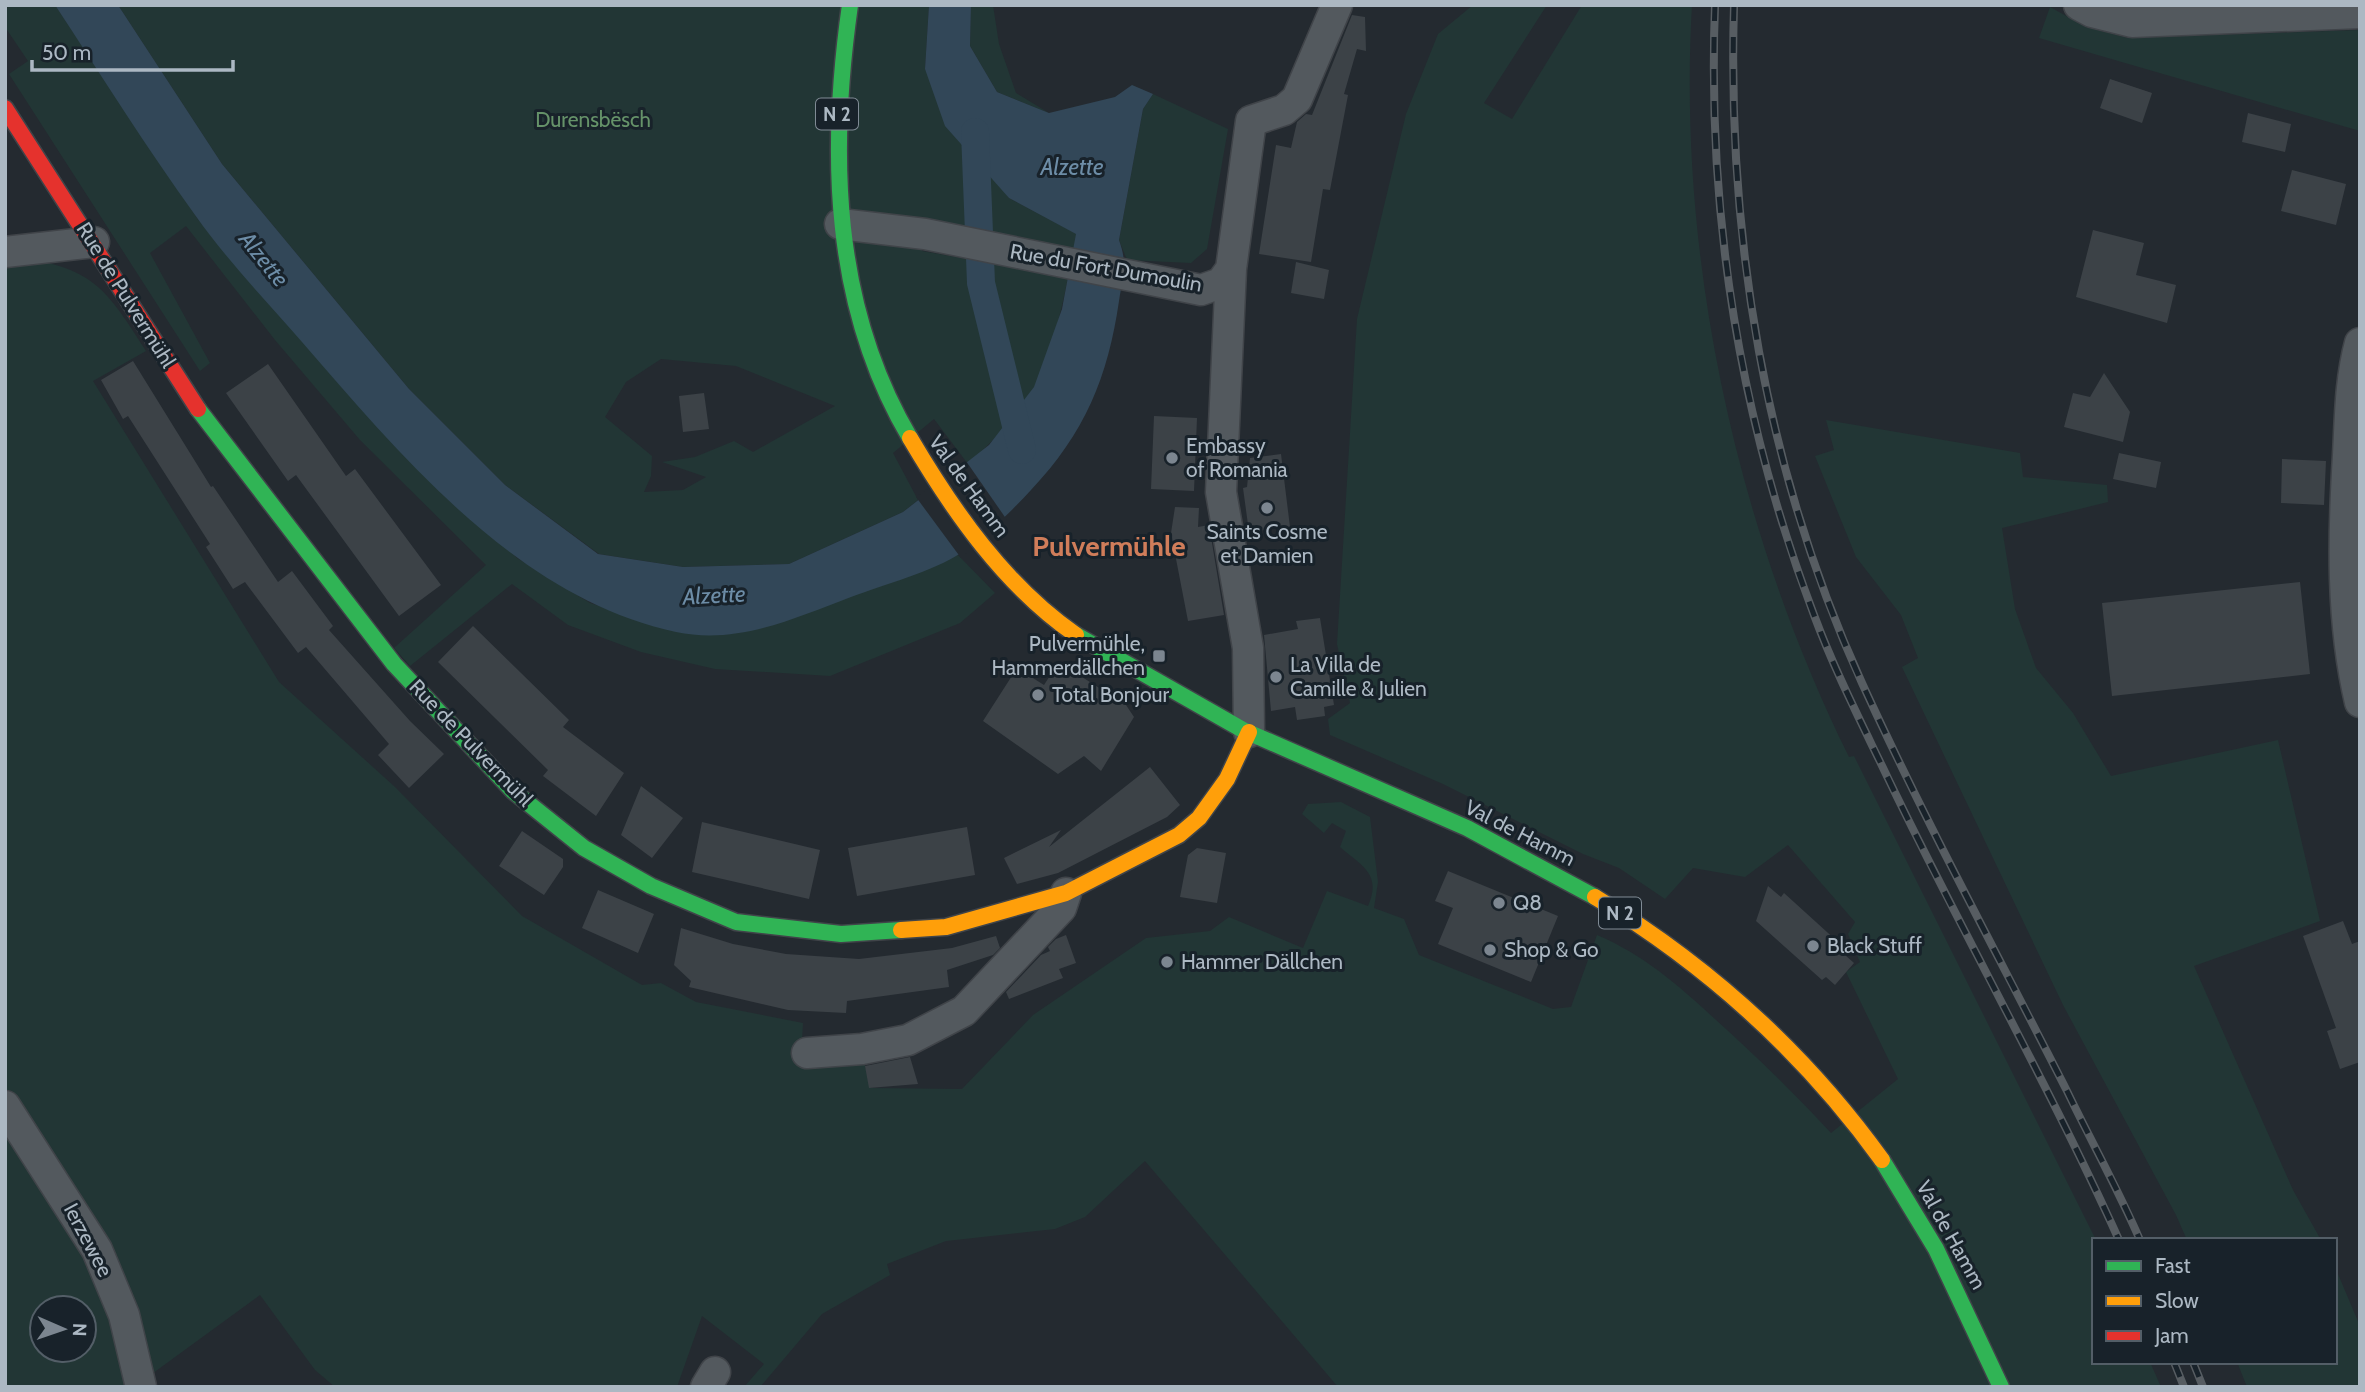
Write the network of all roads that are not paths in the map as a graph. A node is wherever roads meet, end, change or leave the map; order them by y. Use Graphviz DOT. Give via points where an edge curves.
graph roads {
  1 [pos="850,5"];
  2 [pos="1337,5"];
  3 [pos="2079,5"];
  4 [pos="2360,13"];
  5 [pos="5,108"];
  6 [pos="840,224"];
  7 [pos="94,242"];
  8 [pos="5,252"];
  9 [pos="1231,269"];
  10 [pos="2360,343"];
  11 [pos="2360,702"];
  12 [pos="1249,732"];
  13 [pos="1066,893"];
  14 [pos="807,1053"];
  15 [pos="5,1106"];
  16 [pos="141,1387"];
  17 [pos="2001,1387"];
  1 -- 6 [label="main road, N 2" via="837,118"];
  2 -- 9 [label="street, Rue du Fort Dumoulin" via="1297,99 1284,110 1251,121"];
  3 -- 4 [label="street" via="2132,22"];
  5 -- 7 [label="main road, Rue de Pulvermühl"];
  6 -- 9 [label="street, Rue du Fort Dumoulin" via="925,234 1201,290 1221,282"];
  6 -- 12 [label="main road, Val de Hamm / N 2" via="855,300 882,381 909,439 947,498 1013,578 1067,629"];
  7 -- 8 [label="street"];
  7 -- 13 [label="main road, Rue de Pulvermühl" via="195,405 394,664 513,791 584,848 650,886 736,922 841,934 946,927"];
  9 -- 12 [label="street, Rue de Pulvermühl" via="1221,492 1248,648"];
  10 -- 11 [label="street" via="2352,374 2343,536 2353,674"];
  12 -- 13 [label="main road, Rue de Pulvermühl" via="1227,779 1189,827"];
  12 -- 17 [label="main road, Val de Hamm / N 2" via="1524,855 1667,944 1733,996 1793,1052 1892,1172 1966,1306"];
  13 -- 14 [label="street" via="1061,908 964,1011 908,1040"];
  15 -- 16 [label="street, Ierzewee" via="97,1250 124,1315"];
}
